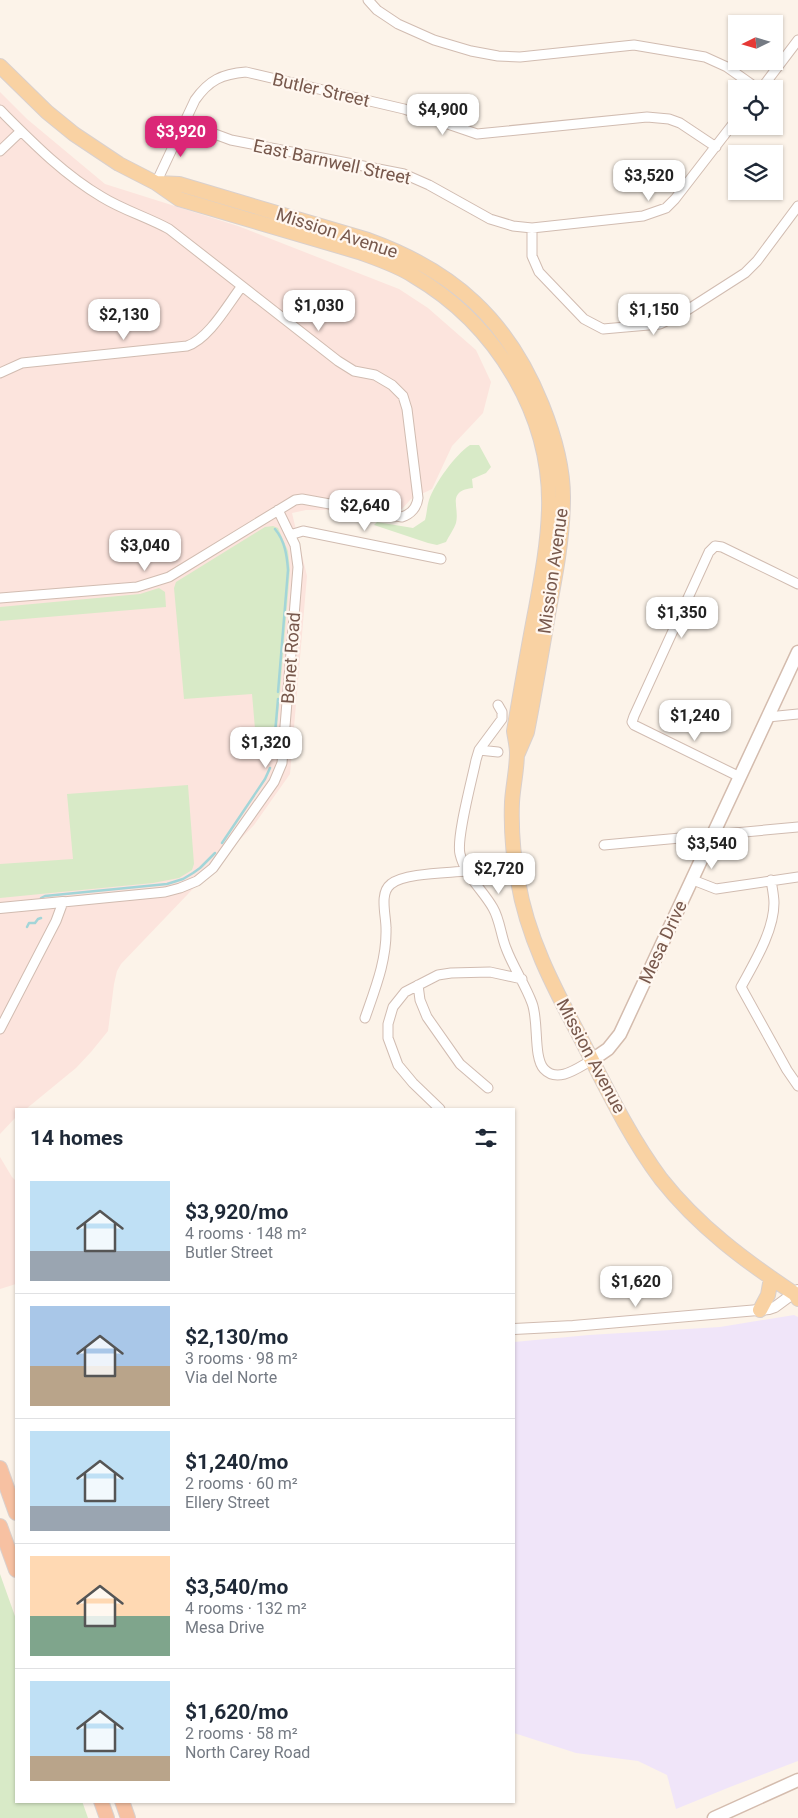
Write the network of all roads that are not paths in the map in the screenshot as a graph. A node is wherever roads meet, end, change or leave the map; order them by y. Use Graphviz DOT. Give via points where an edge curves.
graph roads {
  1 [pos="368,0"];
  2 [pos="798,40"];
  3 [pos="0,66"];
  4 [pos="746,80"];
  5 [pos="766,80"];
  6 [pos="0,110"];
  7 [pos="185,123"];
  8 [pos="21,130"];
  9 [pos="728,131"];
  10 [pos="716,147"];
  11 [pos="0,151"];
  12 [pos="156,183"];
  13 [pos="798,206"];
  14 [pos="532,228"];
  15 [pos="242,286"];
  16 [pos="0,373"];
  17 [pos="278,510"];
  18 [pos="290,535"];
  19 [pos="441,559"];
  20 [pos="798,584"];
  21 [pos="0,598"];
  22 [pos="798,652"];
  23 [pos="498,705"];
  24 [pos="798,714"];
  25 [pos="768,717"];
  26 [pos="479,750"];
  27 [pos="498,752"];
  28 [pos="740,777"];
  29 [pos="798,827"];
  30 [pos="713,835"];
  31 [pos="604,845"];
  32 [pos="466,871"];
  33 [pos="798,877"];
  34 [pos="692,880"];
  35 [pos="771,880"];
  36 [pos="64,902"];
  37 [pos="0,908"];
  38 [pos="522,979"];
  39 [pos="418,985"];
  40 [pos="365,1018"];
  41 [pos="0,1029"];
  42 [pos="592,1060"];
  43 [pos="798,1086"];
  44 [pos="488,1088"];
  45 [pos="439,1108"];
  46 [pos="771,1278"];
  47 [pos="797,1294"];
  48 [pos="760,1310"];
  49 [pos="515,1330"];
  50 [pos="0,1468"];
  51 [pos="15,1510"];
  52 [pos="0,1526"];
  53 [pos="15,1567"];
  54 [pos="798,1780"];
  55 [pos="102,1803"];
  56 [pos="123,1803"];
  57 [pos="733,1814"];
  58 [pos="107,1818"];
  59 [pos="128,1818"];
  60 [pos="715,1818"];
  1 -- 4 [label="street" via="398,24 434,40 498,56 520,57 634,45 705,57"];
  2 -- 5 [label="street"];
  3 -- 12 [label="main road, Mission Avenue" via="74,134 119,164"];
  6 -- 8 [label="street"];
  7 -- 10 [label="street, Butler Street" via="203,89 215,79 246,72 404,110 477,134 647,117 680,123"];
  7 -- 12 [label="street, Butler Street"];
  7 -- 14 [label="street, East Barnwell Street" via="231,140 404,174 490,219"];
  8 -- 11 [label="street"];
  8 -- 15 [label="street" via="79,183 126,210 169,229"];
  9 -- 10 [label="street, East Barnwell Street"];
  10 -- 14 [label="street, East Barnwell Street" via="675,199 658,212"];
  12 -- 42 [label="main road, Mission Avenue" via="179,199 359,252 414,276 470,317 506,360 522,390 535,422 548,475 549,509 547,545 514,731 517,754 512,822 515,864 531,932 543,963"];
  13 -- 14 [label="street" via="745,273 681,314 660,324 603,329 584,319 539,272 532,256"];
  15 -- 16 [label="street" via="205,335 194,344 22,363"];
  15 -- 17 [label="street" via="338,361 354,371 375,376 392,385 403,396 407,409 418,498 418,504 408,514 402,516 302,499"];
  17 -- 18 [label="street, Benet Road"];
  17 -- 21 [label="street" via="169,577 137,587"];
  18 -- 19 [label="street" via="303,531"];
  18 -- 36 [label="street, Benet Road" via="298,567 282,763 274,782 213,868 196,881 165,892"];
  20 -- 28 [label="street" via="722,546 715,546 709,552 632,722"];
  22 -- 25 [label="main road, Mesa Drive"];
  23 -- 26 [label="street" via="502,719"];
  24 -- 25 [label="street"];
  25 -- 28 [label="main road, Mesa Drive"];
  26 -- 27 [label="street"];
  26 -- 32 [label="street" via="459,852"];
  28 -- 30 [label="main road, Mesa Drive"];
  29 -- 30 [label="street"];
  30 -- 31 [label="street"];
  30 -- 34 [label="main road, Mesa Drive"];
  32 -- 38 [label="street" via="494,910 506,949"];
  32 -- 40 [label="street" via="405,877 390,884 384,893 386,937 380,974"];
  33 -- 35 [label="street"];
  34 -- 35 [label="street" via="716,889"];
  34 -- 42 [label="main road, Mesa Drive" via="620,1034 608,1049"];
  35 -- 43 [label="street" via="772,920 741,988"];
  36 -- 37 [label="street, Benet Road"];
  36 -- 41 [label="street"];
  38 -- 39 [label="street" via="490,972 451,973 438,975"];
  38 -- 42 [label="street" via="533,1005 538,1059 543,1068 556,1075 565,1075"];
  39 -- 44 [label="street" via="427,1017 460,1064"];
  39 -- 45 [label="street" via="405,992 393,1007 388,1038 398,1065"];
  42 -- 46 [label="main road, Mission Avenue" via="641,1149 672,1192 720,1240"];
  46 -- 47 [label="main road, Mission Avenue"];
  46 -- 48 [label="main road" via="768,1295"];
  47 -- 48 [label="street" via="776,1307"];
  48 -- 49 [label="street"];
  50 -- 51 [label="highway"];
  52 -- 53 [label="highway"];
  54 -- 57 [label="main road"];
  55 -- 58 [label="highway"];
  56 -- 59 [label="highway"];
  57 -- 60 [label="main road"];
}
